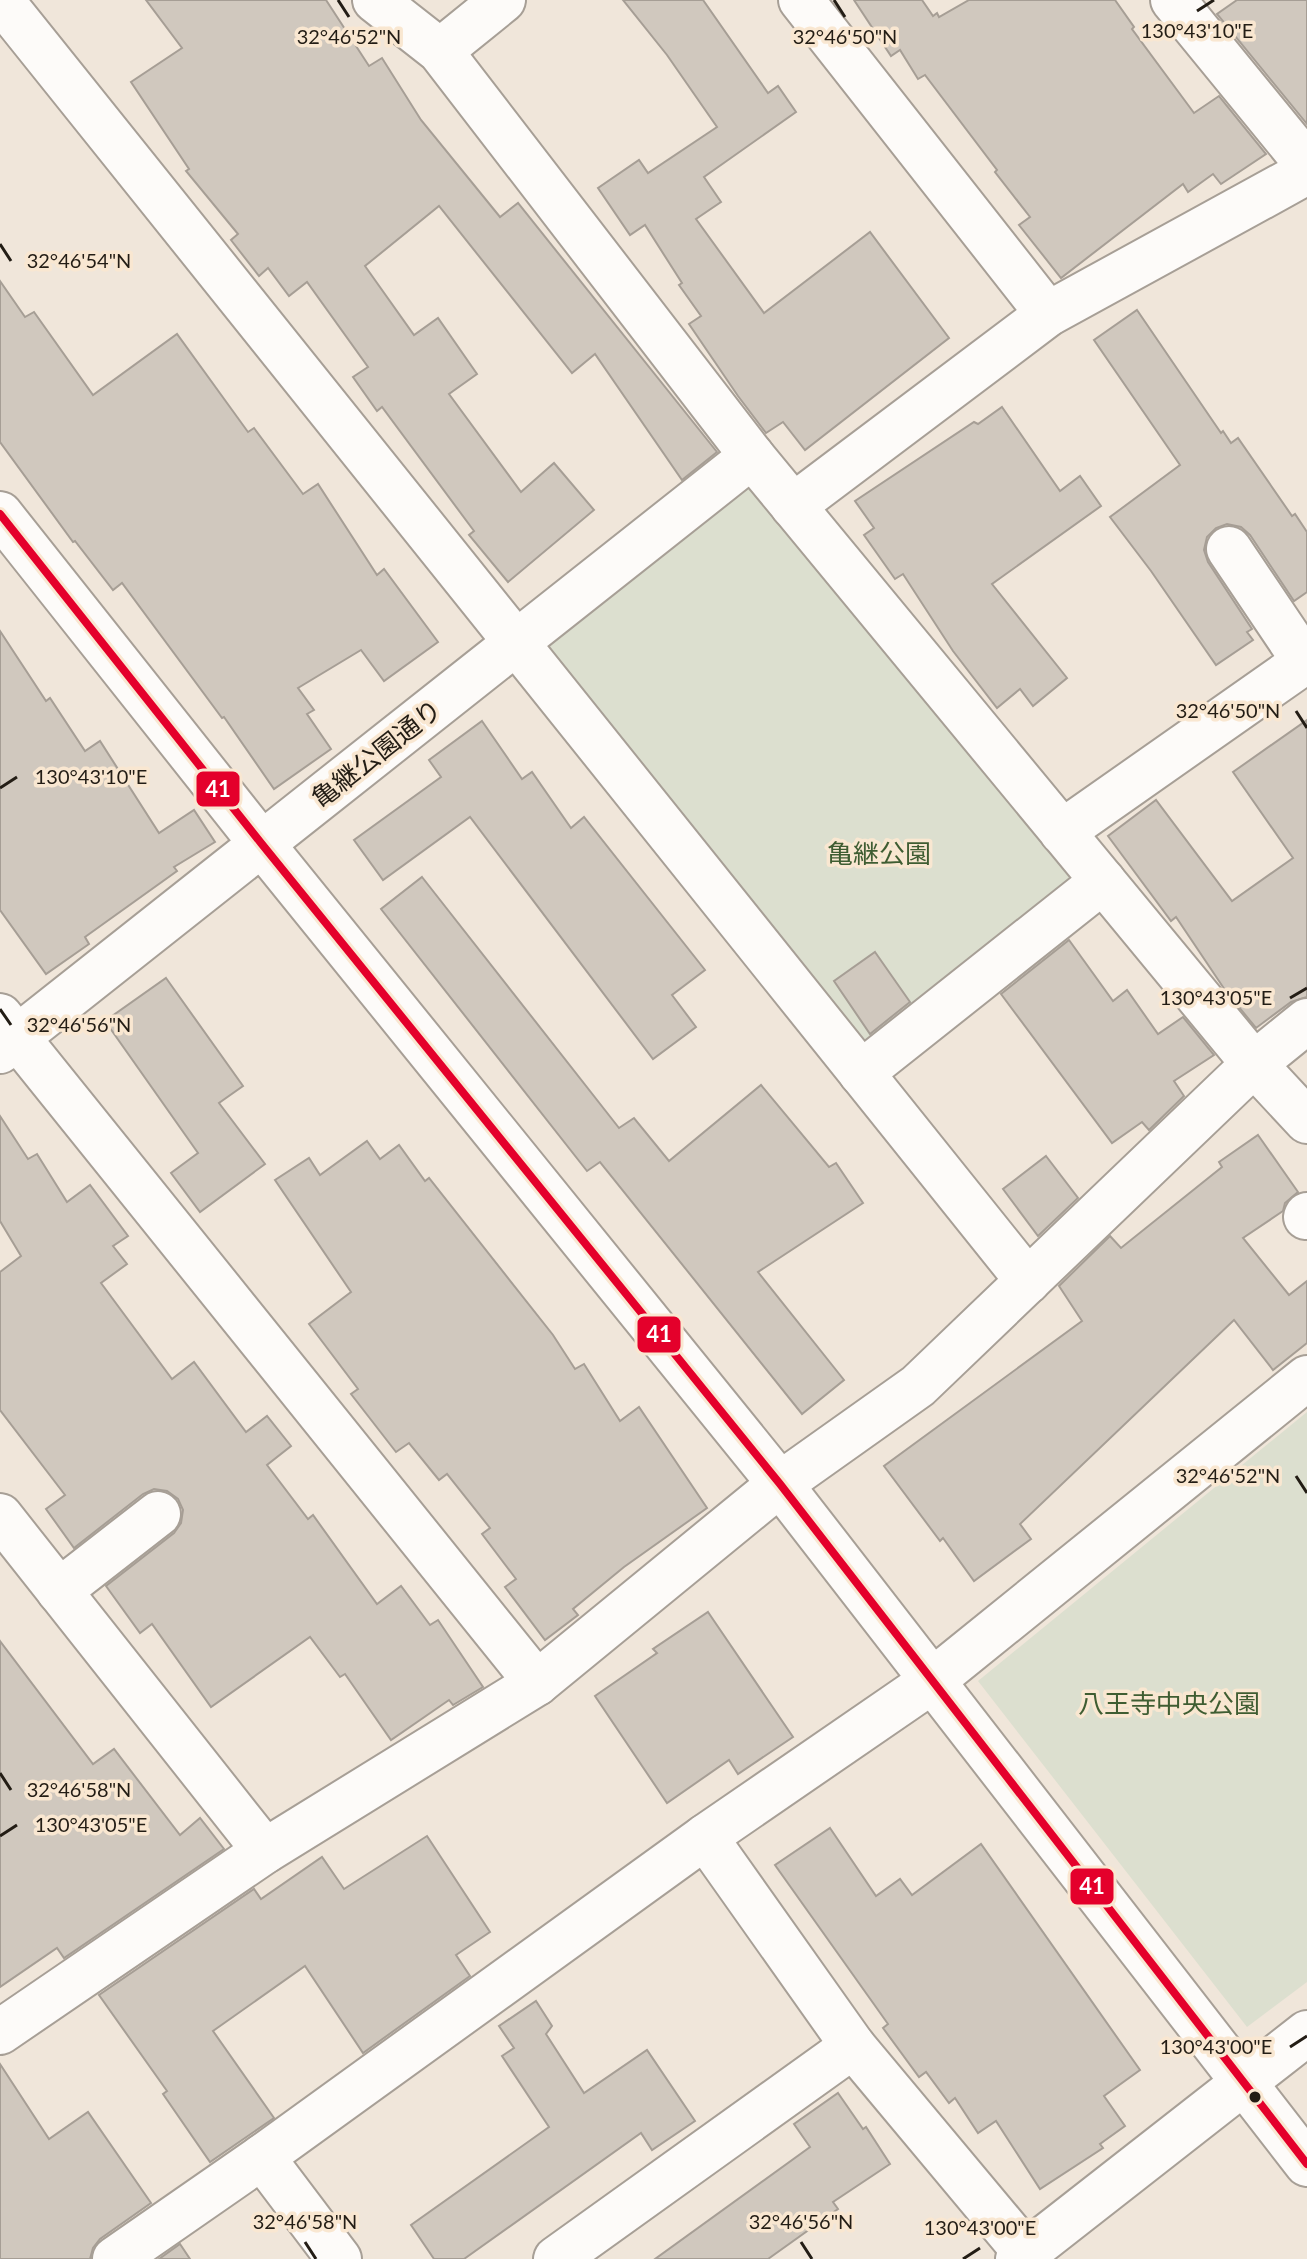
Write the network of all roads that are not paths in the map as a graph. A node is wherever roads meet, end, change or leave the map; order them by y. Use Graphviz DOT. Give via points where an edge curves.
graph roads {
  1 [pos="1,0"];
  2 [pos="375,0"];
  3 [pos="503,0"];
  4 [pos="801,0"];
  5 [pos="1173,0"];
  6 [pos="440,51"];
  7 [pos="1307,164"];
  8 [pos="1307,172"];
  9 [pos="1048,314"];
  10 [pos="752,456"];
  11 [pos="793,506"];
  12 [pos="0,514"];
  13 [pos="1229,549"];
  14 [pos="515,644"];
  15 [pos="1306,661"];
  16 [pos="1062,832"];
  17 [pos="261,843"];
  18 [pos="1103,881"];
  19 [pos="1307,1021"];
  20 [pos="6,1034"];
  21 [pos="1254,1064"];
  22 [pos="861,1073"];
  23 [pos="1307,1121"];
  24 [pos="1028,1281"];
  25 [pos="1307,1378"];
  26 [pos="780,1484"];
  27 [pos="158,1514"];
  28 [pos="0,1516"];
  29 [pos="59,1591"];
  30 [pos="932,1681"];
  31 [pos="537,1683"];
  32 [pos="705,1837"];
  33 [pos="265,1851"];
  34 [pos="3,2023"];
  35 [pos="1307,2033"];
  36 [pos="853,2046"];
  37 [pos="1244,2081"];
  38 [pos="262,2157"];
  39 [pos="1307,2164"];
  40 [pos="1025,2257"];
  41 [pos="115,2259"];
  42 [pos="339,2259"];
  43 [pos="556,2259"];
  1 -- 14 [label="street"];
  2 -- 6 [label="street"];
  3 -- 6 [label="street"];
  4 -- 9 [label="street"];
  5 -- 7 [label="street"];
  6 -- 10 [label="street"];
  8 -- 9 [label="street"];
  9 -- 11 [label="street"];
  10 -- 11 [label="street"];
  10 -- 14 [label="street, 亀継公園通り"];
  11 -- 16 [label="street"];
  12 -- 17 [label="street"];
  13 -- 15 [label="street"];
  14 -- 17 [label="street, 亀継公園通り"];
  14 -- 22 [label="street"];
  15 -- 16 [label="street"];
  16 -- 18 [label="street"];
  17 -- 20 [label="street, 亀継公園通り"];
  17 -- 26 [label="street"];
  18 -- 21 [label="street"];
  18 -- 22 [label="street"];
  19 -- 21 [label="street"];
  20 -- 31 [label="street"];
  21 -- 23 [label="street"];
  21 -- 24 [label="street"];
  22 -- 24 [label="street"];
  24 -- 26 [label="street" via="918,1386"];
  25 -- 30 [label="street"];
  26 -- 30 [label="street"];
  26 -- 31 [label="street"];
  27 -- 29 [label="street"];
  28 -- 29 [label="street"];
  29 -- 33 [label="street"];
  30 -- 32 [label="street"];
  30 -- 37 [label="street"];
  31 -- 33 [label="street"];
  32 -- 36 [label="street"];
  32 -- 38 [label="street"];
  33 -- 34 [label="street"];
  35 -- 37 [label="street"];
  36 -- 40 [label="street"];
  36 -- 43 [label="street"];
  37 -- 39 [label="street"];
  37 -- 40 [label="street"];
  38 -- 41 [label="street"];
  38 -- 42 [label="street"];
}
